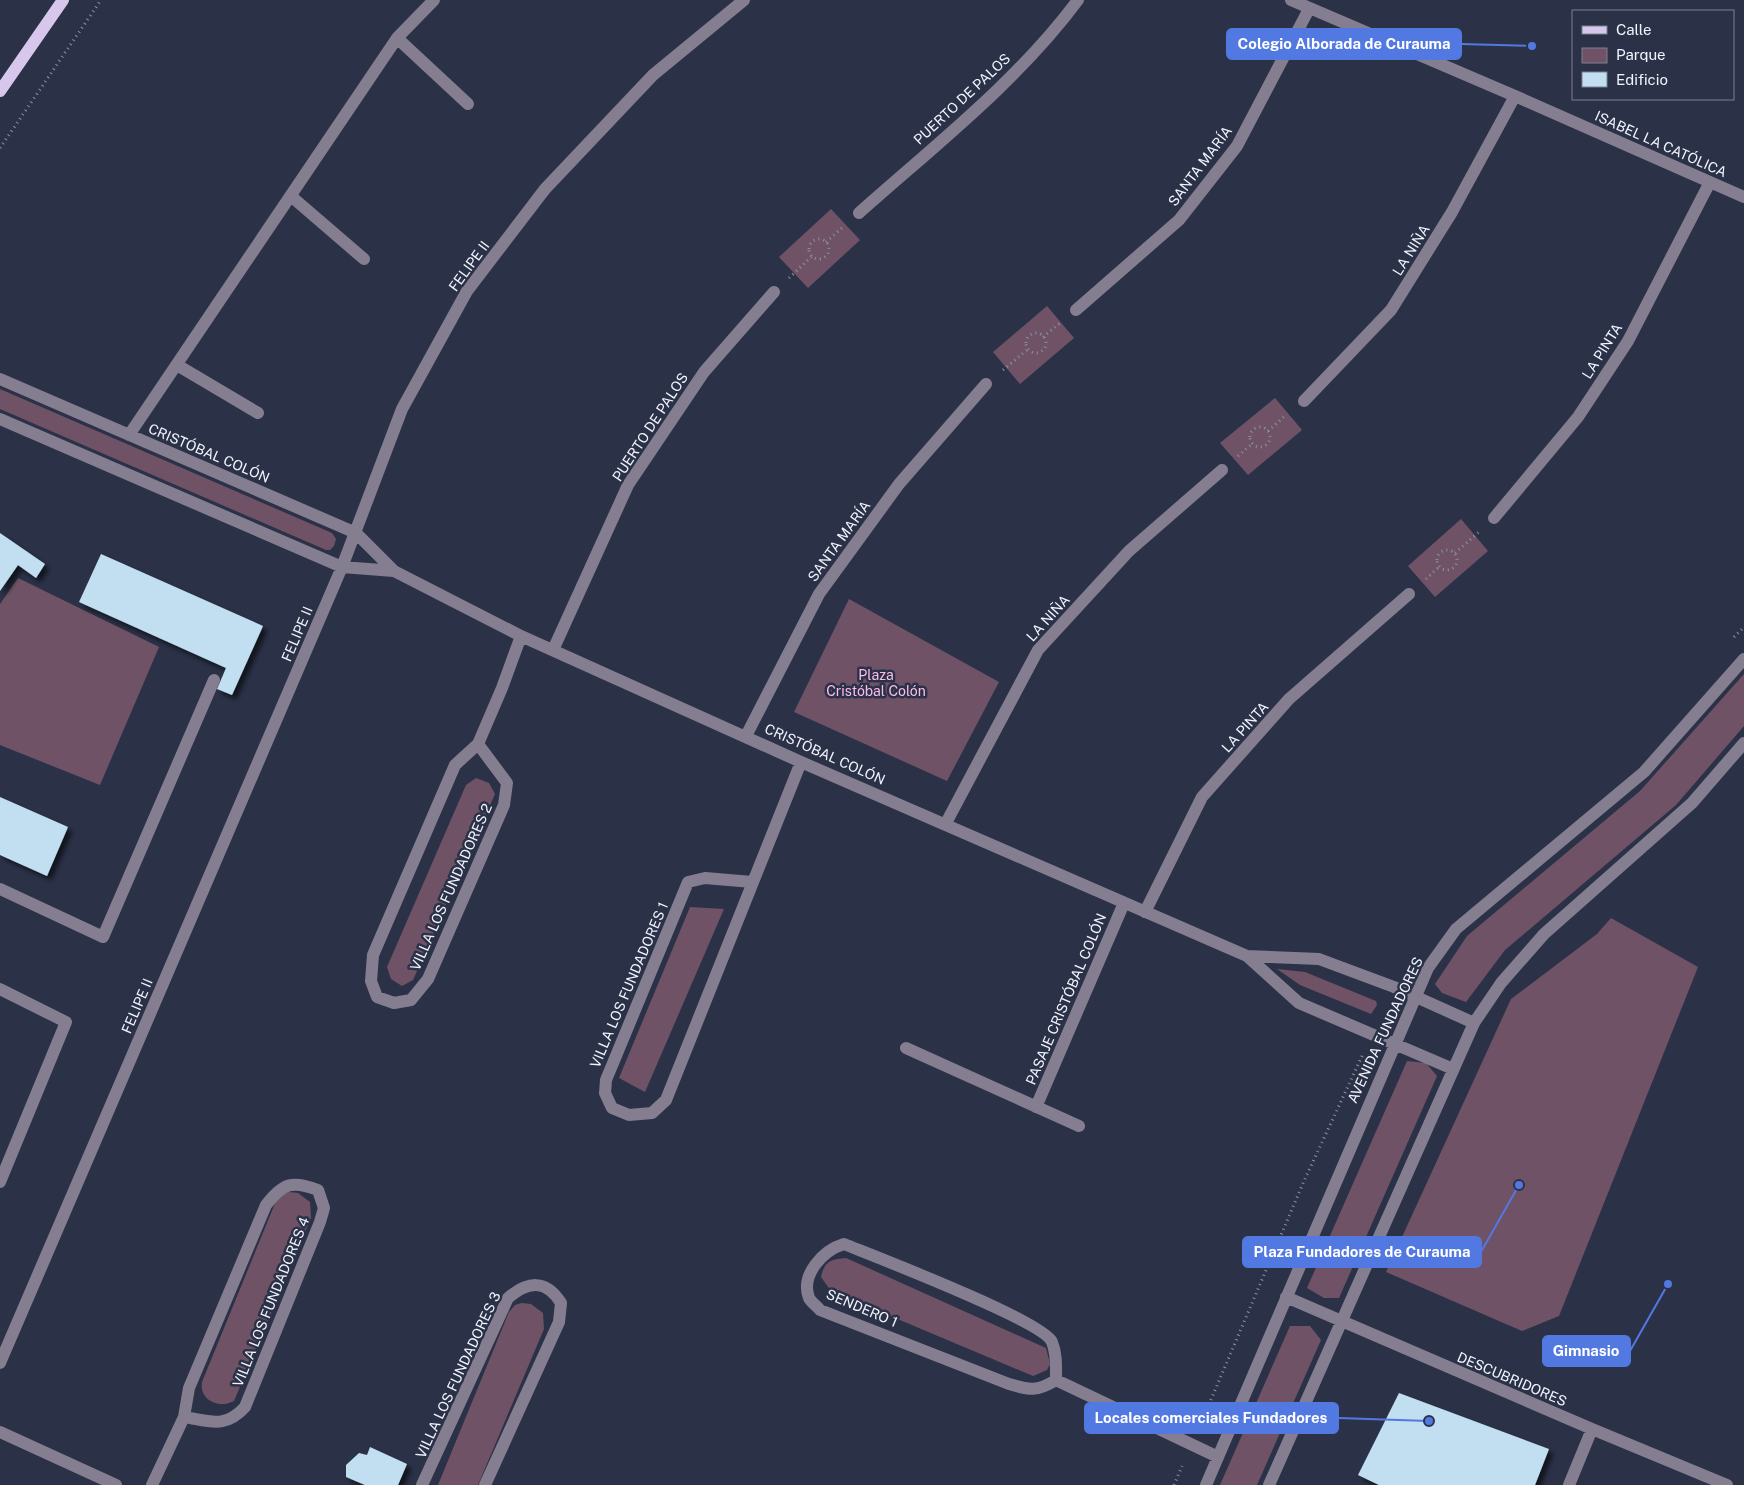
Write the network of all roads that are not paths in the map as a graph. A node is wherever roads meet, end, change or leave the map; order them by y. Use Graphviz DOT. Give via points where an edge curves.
graph roads {
  1 [pos="63,0"];
  2 [pos="434,0"];
  3 [pos="744,0"];
  4 [pos="1078,0"];
  5 [pos="1291,0"];
  6 [pos="1309,9"];
  7 [pos="397,38"];
  8 [pos="0,91"];
  9 [pos="1515,96"];
  10 [pos="468,104"];
  11 [pos="1710,182"];
  12 [pos="292,197"];
  13 [pos="1744,197"];
  14 [pos="858,213"];
  15 [pos="364,259"];
  16 [pos="774,292"];
  17 [pos="1076,310"];
  18 [pos="177,365"];
  19 [pos="0,379"];
  20 [pos="986,384"];
  21 [pos="1304,401"];
  22 [pos="258,413"];
  23 [pos="0,419"];
  24 [pos="130,435"];
  25 [pos="1222,470"];
  26 [pos="1494,518"];
  27 [pos="356,533"];
  28 [pos="342,566"];
  29 [pos="394,571"];
  30 [pos="1409,594"];
  31 [pos="521,636"];
  32 [pos="553,650"];
  33 [pos="1744,659"];
  34 [pos="214,680"];
  35 [pos="746,736"];
  36 [pos="1744,743"];
  37 [pos="478,744"];
  38 [pos="801,762"];
  39 [pos="946,823"];
  40 [pos="752,882"];
  41 [pos="0,889"];
  42 [pos="1124,903"];
  43 [pos="1145,912"];
  44 [pos="1247,956"];
  45 [pos="0,989"];
  46 [pos="1415,997"];
  47 [pos="1474,1023"];
  48 [pos="1394,1044"];
  49 [pos="906,1048"];
  50 [pos="1453,1069"];
  51 [pos="1036,1107"];
  52 [pos="1079,1126"];
  53 [pos="0,1182"];
  54 [pos="1286,1297"];
  55 [pos="1340,1321"];
  56 [pos="0,1363"];
  57 [pos="1056,1380"];
  58 [pos="184,1417"];
  59 [pos="1592,1429"];
  60 [pos="0,1432"];
  61 [pos="1218,1457"];
  62 [pos="116,1485"];
  63 [pos="152,1485"];
  64 [pos="422,1485"];
  65 [pos="485,1485"];
  66 [pos="1206,1485"];
  67 [pos="1269,1485"];
  68 [pos="1568,1485"];
  69 [pos="1727,1485"];
  1 -- 8 [label="main road"];
  2 -- 7 [label="street"];
  3 -- 27 [label="street, FELIPE II" via="653,75 545,189 467,291 402,409"];
  4 -- 14 [label="street, PUERTO DE PALOS" via="1053,34 977,109"];
  5 -- 6 [label="street, ISABEL LA CATÓLICA"];
  6 -- 9 [label="street, ISABEL LA CATÓLICA"];
  6 -- 17 [label="street, SANTA MARÍA" via="1237,146 1179,220"];
  7 -- 10 [label="street"];
  7 -- 12 [label="street"];
  9 -- 11 [label="street, ISABEL LA CATÓLICA"];
  9 -- 21 [label="street, LA NIÑA" via="1452,212 1391,310"];
  11 -- 13 [label="street, ISABEL LA CATÓLICA"];
  11 -- 26 [label="street, LA PINTA" via="1623,348 1578,417"];
  12 -- 15 [label="street"];
  12 -- 18 [label="street"];
  16 -- 32 [label="street, PUERTO DE PALOS" via="704,372 628,485"];
  18 -- 22 [label="street"];
  18 -- 24 [label="street"];
  19 -- 24 [label="street, CRISTÓBAL COLÓN"];
  20 -- 35 [label="street, SANTA MARÍA" via="898,484 819,594"];
  23 -- 28 [label="street, CRISTÓBAL COLÓN"];
  24 -- 27 [label="street, CRISTÓBAL COLÓN"];
  25 -- 39 [label="street, LA NIÑA" via="1129,550 1038,650"];
  27 -- 28 [label="street, FELIPE II"];
  27 -- 29 [label="street, CRISTÓBAL COLÓN"];
  28 -- 29 [label="street, CRISTÓBAL COLÓN"];
  28 -- 56 [label="street, FELIPE II"];
  29 -- 31 [label="street, CRISTÓBAL COLÓN"];
  30 -- 43 [label="street, LA PINTA" via="1289,699 1202,797"];
  31 -- 32 [label="street, CRISTÓBAL COLÓN"];
  31 -- 37 [label="street, VILLA LOS FUNDADORES 2"];
  32 -- 35 [label="street, CRISTÓBAL COLÓN"];
  33 -- 46 [label="street, AVENIDA FUNDADORES" via="1644,772 1456,929 1428,968"];
  34 -- 41 [label="street" via="102,937"];
  35 -- 38 [label="street, CRISTÓBAL COLÓN"];
  36 -- 47 [label="street" via="1692,803 1544,934 1501,983"];
  37 -- 37 [label="street, VILLA LOS FUNDADORES 2" via="455,765 372,955 371,981 378,997 394,1003 411,1000 428,979 504,804 507,784"];
  38 -- 39 [label="street, CRISTÓBAL COLÓN"];
  38 -- 40 [label="street, VILLA LOS FUNDADORES 1"];
  39 -- 42 [label="street, CRISTÓBAL COLÓN"];
  40 -- 40 [label="street, VILLA LOS FUNDADORES 1" via="705,878 688,882 606,1080 605,1093 612,1108 629,1115 652,1113 666,1100"];
  42 -- 43 [label="street, CRISTÓBAL COLÓN"];
  42 -- 51 [label="street, PASAJE CRISTÓBAL COLÓN"];
  43 -- 44 [label="street, CRISTÓBAL COLÓN"];
  44 -- 46 [label="street, CRISTÓBAL COLÓN" via="1319,959"];
  44 -- 48 [label="street, CRISTÓBAL COLÓN" via="1299,1003"];
  45 -- 53 [label="street" via="66,1022"];
  46 -- 47 [label="street, CRISTÓBAL COLÓN"];
  46 -- 48 [label="street, AVENIDA FUNDADORES"];
  47 -- 50 [label="street"];
  48 -- 50 [label="street, CRISTÓBAL COLÓN"];
  48 -- 54 [label="street, AVENIDA FUNDADORES"];
  49 -- 51 [label="street, PASAJE CRISTÓBAL COLÓN"];
  50 -- 55 [label="street"];
  51 -- 52 [label="street, PASAJE CRISTÓBAL COLÓN"];
  54 -- 55 [label="street, DESCUBRIDORES"];
  54 -- 61 [label="street, AVENIDA FUNDADORES"];
  55 -- 59 [label="street, DESCUBRIDORES"];
  55 -- 67 [label="street"];
  57 -- 57 [label="street, SENDERO 1" via="1052,1341 1013,1315 844,1244 833,1247 815,1264 808,1284 810,1299 820,1310 1009,1384 1043,1389"];
  57 -- 61 [label="street"];
  58 -- 58 [label="street, VILLA LOS FUNDADORES 4" via="218,1422 234,1419 245,1408 320,1222 324,1208 318,1190 300,1183 288,1185 276,1192 266,1205 189,1388"];
  58 -- 63 [label="street, VILLA LOS FUNDADORES 4"];
  59 -- 68 [label="street"];
  59 -- 69 [label="street, DESCUBRIDORES"];
  60 -- 62 [label="street"];
  61 -- 66 [label="street, AVENIDA FUNDADORES"];
  64 -- 65 [label="street, VILLA LOS FUNDADORES 3" via="508,1298 521,1286 534,1284 555,1293 562,1303 559,1322"];
}
